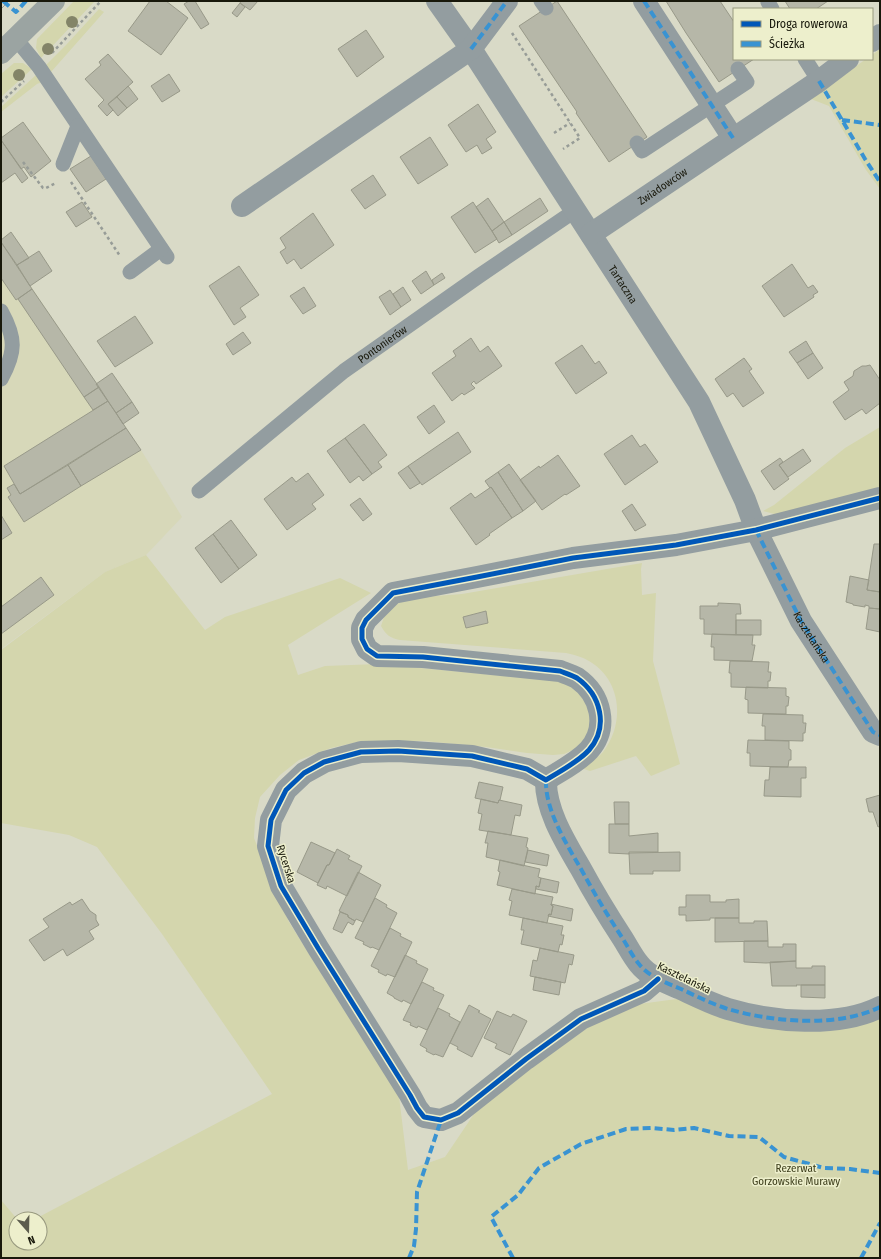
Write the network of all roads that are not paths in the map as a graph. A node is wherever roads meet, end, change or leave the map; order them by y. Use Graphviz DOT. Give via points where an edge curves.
graph roads {
  1 [pos="54,1"];
  2 [pos="437,1"];
  3 [pos="644,1"];
  4 [pos="502,7"];
  5 [pos="9,46"];
  6 [pos="471,49"];
  7 [pos="806,60"];
  8 [pos="847,60"];
  9 [pos="738,69"];
  10 [pos="819,81"];
  11 [pos="712,106"];
  12 [pos="78,126"];
  13 [pos="733,138"];
  14 [pos="637,144"];
  15 [pos="63,164"];
  16 [pos="242,206"];
  17 [pos="576,210"];
  18 [pos="591,234"];
  19 [pos="130,272"];
  20 [pos="1,311"];
  21 [pos="1,379"];
  22 [pos="199,491"];
  23 [pos="880,498"];
  24 [pos="756,530"];
  25 [pos="880,735"];
  26 [pos="546,780"];
  27 [pos="658,979"];
  28 [pos="880,1007"];
  1 -- 5 [label="main road"];
  2 -- 6 [label="street, Tartaczna"];
  3 -- 11 [label="street"];
  4 -- 6 [label="street"];
  5 -- 12 [label="lane" via="38,67"];
  6 -- 16 [label="street"];
  6 -- 17 [label="street, Tartaczna"];
  7 -- 10 [label="lane"];
  8 -- 10 [label="street, Zwiadowców"];
  9 -- 11 [label="lane" via="747,82"];
  10 -- 13 [label="street, Zwiadowców"];
  11 -- 13 [label="street"];
  11 -- 14 [label="lane" via="642,151"];
  12 -- 15 [label="lane"];
  12 -- 19 [label="lane" via="164,253"];
  13 -- 18 [label="street, Zwiadowców"];
  17 -- 18 [label="street, Tartaczna"];
  17 -- 22 [label="lane, Pontonierów" via="344,371"];
  18 -- 24 [label="street, Tartaczna" via="699,402 745,500"];
  20 -- 21 [label="lane" via="10,327 13,345 10,364"];
  23 -- 24 [label="street"];
  24 -- 25 [label="street, Kasztelańska" via="801,621 873,732"];
  24 -- 26 [label="street" via="676,545 573,558 393,592 366,620 362,628 362,639 366,649 377,656 560,671 576,677 598,702 602,720 590,749 577,761"];
  26 -- 27 [label="street, Kasztelańska" via="548,802 565,842 640,965"];
  26 -- 27 [label="street, Rycerska" via="527,769 472,756 398,751 361,752 324,762 304,773 286,790 271,820 268,846 281,886 424,1118 441,1120 458,1113 581,1019 644,991"];
  27 -- 28 [label="street, Kasztelańska" via="728,1009 772,1018 805,1021 836,1019"];
}
